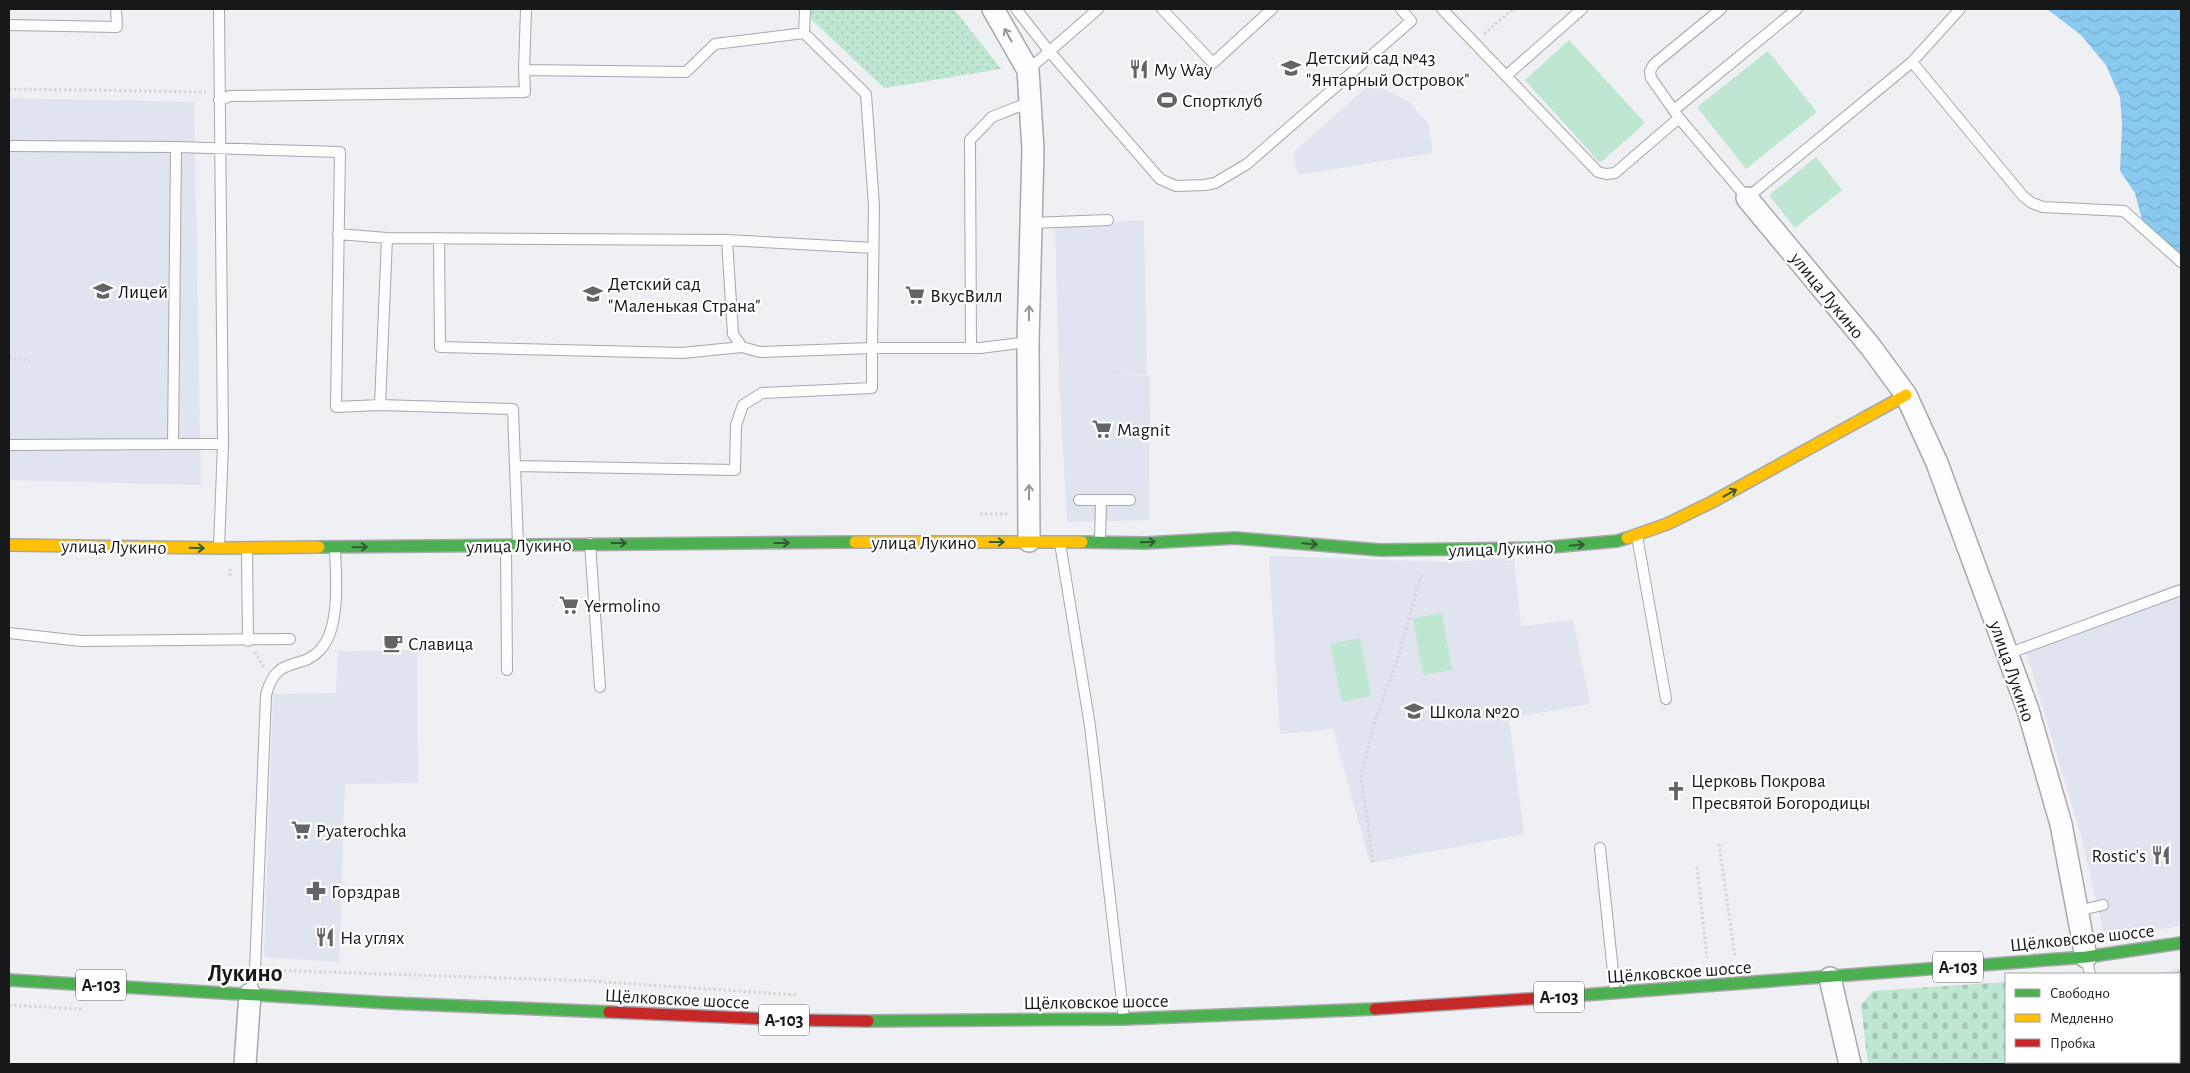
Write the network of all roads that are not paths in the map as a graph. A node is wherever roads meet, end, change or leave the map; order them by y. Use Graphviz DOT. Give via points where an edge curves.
graph roads {
  1 [pos="116,9"];
  2 [pos="219,9"];
  3 [pos="526,9"];
  4 [pos="805,9"];
  5 [pos="994,9"];
  6 [pos="1016,9"];
  7 [pos="1098,9"];
  8 [pos="1162,9"];
  9 [pos="1272,9"];
  10 [pos="1400,9"];
  11 [pos="1442,9"];
  12 [pos="1582,9"];
  13 [pos="1721,9"];
  14 [pos="1797,9"];
  15 [pos="1960,9"];
  16 [pos="9,25"];
  17 [pos="804,33"];
  18 [pos="1049,51"];
  19 [pos="1912,62"];
  20 [pos="524,70"];
  21 [pos="1028,70"];
  22 [pos="1506,76"];
  23 [pos="220,96"];
  24 [pos="1030,102"];
  25 [pos="1677,114"];
  26 [pos="9,146"];
  27 [pos="176,148"];
  28 [pos="220,148"];
  29 [pos="1747,198"];
  30 [pos="1108,220"];
  31 [pos="1031,223"];
  32 [pos="338,234"];
  33 [pos="387,238"];
  34 [pos="439,238"];
  35 [pos="727,240"];
  36 [pos="873,248"];
  37 [pos="2181,262"];
  38 [pos="1028,342"];
  39 [pos="742,346"];
  40 [pos="872,348"];
  41 [pos="971,348"];
  42 [pos="1906,395"];
  43 [pos="380,405"];
  44 [pos="173,444"];
  45 [pos="222,444"];
  46 [pos="9,445"];
  47 [pos="515,466"];
  48 [pos="1079,500"];
  49 [pos="1101,500"];
  50 [pos="1130,500"];
  51 [pos="1636,535"];
  52 [pos="1030,541"];
  53 [pos="1060,542"];
  54 [pos="590,543"];
  55 [pos="1100,543"];
  56 [pos="9,545"];
  57 [pos="512,545"];
  58 [pos="335,547"];
  59 [pos="219,548"];
  60 [pos="247,548"];
  61 [pos="2181,590"];
  62 [pos="9,633"];
  63 [pos="290,639"];
  64 [pos="248,641"];
  65 [pos="2007,654"];
  66 [pos="507,670"];
  67 [pos="600,687"];
  68 [pos="1666,699"];
  69 [pos="1600,848"];
  70 [pos="2103,905"];
  71 [pos="2077,911"];
  72 [pos="2181,943"];
  73 [pos="2088,966"];
  74 [pos="1830,978"];
  75 [pos="9,980"];
  76 [pos="1616,993"];
  77 [pos="250,994"];
  78 [pos="1124,1019"];
  79 [pos="245,1064"];
  80 [pos="1850,1064"];
  1 -- 16 [label="lane" via="117,27"];
  2 -- 23 [label="lane"];
  3 -- 20 [label="lane"];
  4 -- 17 [label="lane"];
  21 -- 5 [label="street, one-way"];
  6 -- 18 [label="lane"];
  7 -- 18 [label="lane"];
  8 -- 9 [label="lane" via="1213,63"];
  10 -- 18 [label="lane" via="1411,21 1247,164 1206,185 1176,186 1160,179"];
  11 -- 22 [label="lane"];
  12 -- 22 [label="lane"];
  13 -- 25 [label="lane" via="1654,64 1650,71 1651,78"];
  14 -- 25 [label="lane"];
  15 -- 19 [label="lane"];
  17 -- 20 [label="lane" via="714,44 686,72"];
  17 -- 36 [label="lane" via="866,94 874,206"];
  18 -- 21 [label="lane"];
  19 -- 29 [label="lane"];
  19 -- 37 [label="lane" via="2032,203 2124,211"];
  20 -- 23 [label="lane" via="526,92"];
  21 -- 24 [label="street"];
  22 -- 25 [label="lane" via="1598,172 1606,174 1616,172"];
  23 -- 28 [label="lane"];
  24 -- 31 [label="street" via="1033,149"];
  24 -- 41 [label="lane" via="992,117 970,140"];
  25 -- 29 [label="lane"];
  26 -- 27 [label="lane"];
  27 -- 28 [label="lane"];
  27 -- 44 [label="lane"];
  28 -- 32 [label="lane" via="340,152"];
  28 -- 45 [label="lane"];
  29 -- 42 [label="street, улица Лукино" via="1870,346"];
  30 -- 31 [label="lane"];
  38 -- 31 [label="street, one-way"];
  32 -- 33 [label="lane"];
  32 -- 43 [label="lane" via="336,407"];
  33 -- 34 [label="lane"];
  33 -- 43 [label="lane"];
  34 -- 35 [label="lane"];
  34 -- 39 [label="lane" via="440,347 682,353"];
  35 -- 36 [label="lane"];
  35 -- 39 [label="lane" via="733,334"];
  36 -- 40 [label="lane"];
  38 -- 41 [label="lane"];
  52 -- 38 [label="street, one-way"];
  39 -- 40 [label="lane" via="760,352"];
  40 -- 41 [label="lane"];
  40 -- 47 [label="lane" via="872,388 762,393 743,405 736,425 735,470"];
  51 -- 42 [label="main road, улица Лукино, one-way" via="1712,502"];
  42 -- 65 [label="street, улица Лукино" via="1937,463"];
  43 -- 47 [label="lane" via="513,409"];
  44 -- 45 [label="lane"];
  44 -- 46 [label="lane"];
  45 -- 59 [label="lane"];
  47 -- 57 [label="lane"];
  48 -- 49 [label="lane"];
  49 -- 50 [label="lane"];
  49 -- 55 [label="lane"];
  55 -- 51 [label="main road, улица Лукино, one-way" via="1235,538 1380,550 1428,550 1540,548 1617,541"];
  51 -- 68 [label="lane"];
  52 -- 53 [label="main road, улица Лукино"];
  54 -- 52 [label="main road, улица Лукино, one-way"];
  53 -- 55 [label="main road, улица Лукино"];
  53 -- 78 [label="lane" via="1090,726"];
  54 -- 57 [label="main road, улица Лукино"];
  54 -- 67 [label="lane"];
  56 -- 59 [label="main road, улица Лукино, one-way"];
  58 -- 57 [label="main road, улица Лукино, one-way"];
  57 -- 66 [label="lane"];
  58 -- 60 [label="main road, улица Лукино"];
  58 -- 77 [label="lane" via="334,614 325,644 319,652 279,670 266,695 255,970"];
  59 -- 60 [label="main road, улица Лукино"];
  60 -- 64 [label="lane"];
  61 -- 65 [label="lane"];
  62 -- 64 [label="lane" via="81,641"];
  63 -- 64 [label="lane"];
  65 -- 71 [label="street, улица Лукино" via="2028,710 2061,824"];
  69 -- 76 [label="lane"];
  70 -- 71 [label="lane"];
  71 -- 73 [label="street, улица Лукино"];
  72 -- 73 [label="main road, Щёлковское шоссе / А-103"];
  73 -- 74 [label="main road, Щёлковское шоссе / А-103"];
  74 -- 76 [label="main road, Щёлковское шоссе / А-103"];
  74 -- 80 [label="street"];
  75 -- 77 [label="main road, Щёлковское шоссе / А-103"];
  76 -- 78 [label="main road, Щёлковское шоссе / А-103" via="1414,1007"];
  77 -- 78 [label="main road, Щёлковское шоссе / А-103" via="790,1020"];
  77 -- 79 [label="street"];
}
